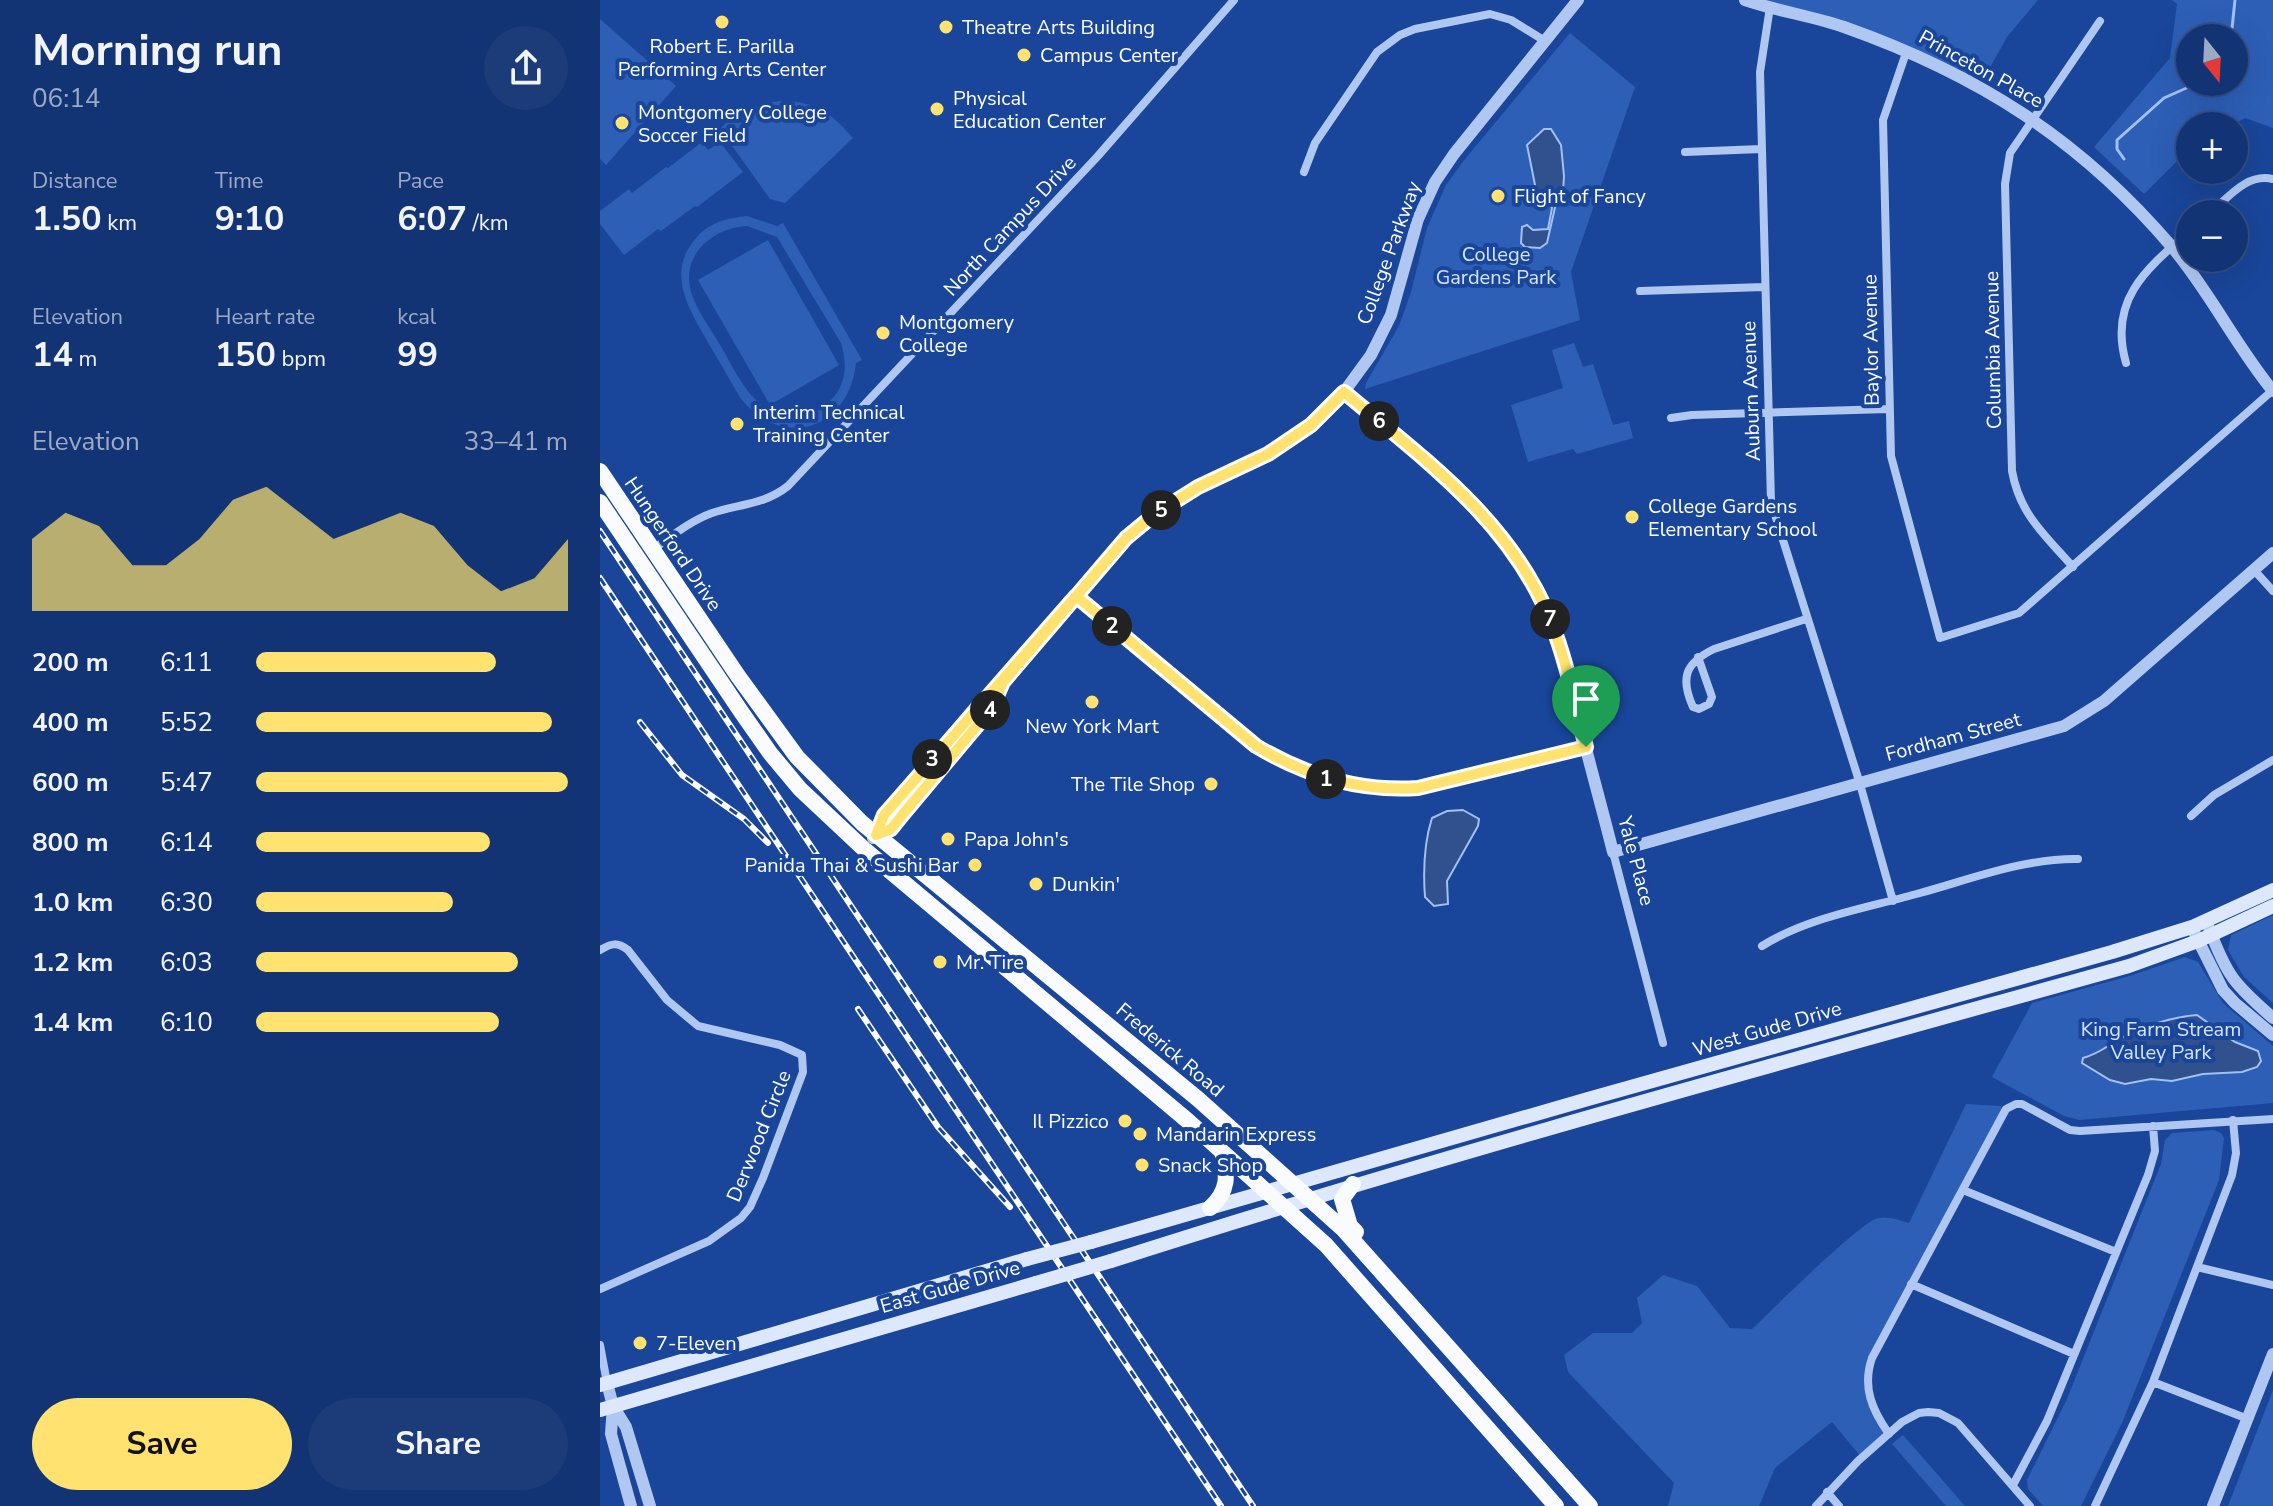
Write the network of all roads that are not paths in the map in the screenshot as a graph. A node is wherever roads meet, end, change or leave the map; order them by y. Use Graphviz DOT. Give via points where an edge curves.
graph roads {
  1 [pos="1234,0"];
  2 [pos="1578,0"];
  3 [pos="1745,0"];
  4 [pos="1770,7"];
  5 [pos="2100,21"];
  6 [pos="1545,41"];
  7 [pos="1907,50"];
  8 [pos="2032,119"];
  9 [pos="1761,149"];
  10 [pos="1685,152"];
  11 [pos="1304,172"];
  12 [pos="2273,179"];
  13 [pos="2226,200"];
  14 [pos="2176,243"];
  15 [pos="2172,247"];
  16 [pos="1764,287"];
  17 [pos="1640,291"];
  18 [pos="2126,363"];
  19 [pos="2273,391"];
  20 [pos="1344,392"];
  21 [pos="1888,409"];
  22 [pos="1767,413"];
  23 [pos="1671,418"];
  24 [pos="600,471"];
  25 [pos="600,502"];
  26 [pos="2273,553"];
  27 [pos="645,554"];
  28 [pos="2073,567"];
  29 [pos="2254,570"];
  30 [pos="2273,591"];
  31 [pos="1076,596"];
  32 [pos="1806,619"];
  33 [pos="713,640"];
  34 [pos="1698,657"];
  35 [pos="1586,747"];
  36 [pos="2273,760"];
  37 [pos="1860,784"];
  38 [pos="2191,816"];
  39 [pos="876,835"];
  40 [pos="865,850"];
  41 [pos="1613,852"];
  42 [pos="2078,859"];
  43 [pos="2273,890"];
  44 [pos="1893,901"];
  45 [pos="2273,906"];
  46 [pos="2202,931"];
  47 [pos="1762,946"];
  48 [pos="600,950"];
  49 [pos="2273,1018"];
  50 [pos="2273,1035"];
  51 [pos="1663,1043"];
  52 [pos="2273,1119"];
  53 [pos="2233,1120"];
  54 [pos="2153,1126"];
  55 [pos="1222,1152"];
  56 [pos="1293,1183"];
  57 [pos="1353,1184"];
  58 [pos="1963,1190"];
  59 [pos="1266,1191"];
  60 [pos="1311,1198"];
  61 [pos="1284,1206"];
  62 [pos="1210,1208"];
  63 [pos="2116,1252"];
  64 [pos="1367,1255"];
  65 [pos="2197,1267"];
  66 [pos="1911,1284"];
  67 [pos="2273,1285"];
  68 [pos="600,1289"];
  69 [pos="600,1345"];
  70 [pos="2074,1354"];
  71 [pos="2273,1354"];
  72 [pos="2153,1382"];
  73 [pos="603,1384"];
  74 [pos="606,1408"];
  75 [pos="2248,1419"];
  76 [pos="1889,1434"];
  77 [pos="2013,1485"];
  78 [pos="1827,1492"];
  79 [pos="631,1506"];
  80 [pos="650,1506"];
  81 [pos="1556,1506"];
  82 [pos="1590,1506"];
  83 [pos="1816,1506"];
  84 [pos="1839,1506"];
  85 [pos="2030,1506"];
  86 [pos="2095,1506"];
  87 [pos="2213,1506"];
  1 -- 27 [label="street, North Campus Drive" via="1097,157 788,486 765,501 710,514"];
  2 -- 6 [label="street, College Parkway"];
  3 -- 4 [label="street, Princeton Place"];
  4 -- 7 [label="street, Princeton Place"];
  4 -- 9 [label="street, Auburn Avenue" via="1760,72"];
  5 -- 8 [label="street, Columbia Avenue"];
  6 -- 11 [label="street" via="1490,14 1400,35 1377,52 1315,143"];
  6 -- 20 [label="street, College Parkway" via="1435,182 1418,219 1391,315"];
  7 -- 8 [label="street, Princeton Place"];
  7 -- 21 [label="street, Baylor Avenue" via="1883,120"];
  8 -- 15 [label="street, Princeton Place" via="2099,172"];
  8 -- 28 [label="street, Columbia Avenue" via="2010,153 2005,184 2012,471 2027,515"];
  9 -- 10 [label="street"];
  9 -- 16 [label="street, Auburn Avenue"];
  12 -- 13 [label="street" via="2252,179"];
  14 -- 15 [label="street"];
  15 -- 18 [label="street" via="2144,273 2126,304 2119,333"];
  15 -- 19 [label="street, Princeton Place"];
  16 -- 17 [label="street"];
  16 -- 22 [label="street, Auburn Avenue"];
  19 -- 28 [label="street"];
  20 -- 31 [label="street, College Parkway" via="1311,425 1268,454 1155,514 1126,538"];
  20 -- 35 [label="street, Yale Place" via="1460,490 1513,550 1552,624"];
  21 -- 22 [label="street"];
  21 -- 28 [label="street, Baylor Avenue" via="1891,456 1940,638 2019,613"];
  22 -- 23 [label="street"];
  22 -- 32 [label="street, Auburn Avenue" via="1771,502"];
  24 -- 27 [label="main road, Hungerford Drive"];
  25 -- 27 [label="main road, Hungerford Drive"];
  26 -- 29 [label="street"];
  27 -- 33 [label="main road, Hungerford Drive"];
  27 -- 40 [label="main road, Hungerford Drive" via="698,651 770,753"];
  29 -- 30 [label="street"];
  29 -- 37 [label="street, Fordham Street" via="2078,719"];
  31 -- 35 [label="street" via="1256,746 1326,779 1418,788"];
  31 -- 39 [label="street, College Parkway" via="891,829"];
  32 -- 34 [label="street"];
  32 -- 37 [label="street, Auburn Avenue"];
  33 -- 39 [label="main road, Frederick Road" via="797,757"];
  34 -- 34 [label="street" via="1685,682 1693,707 1699,709 1712,697"];
  35 -- 41 [label="street, Yale Place"];
  36 -- 38 [label="street" via="2214,795"];
  37 -- 41 [label="street, Fordham Street"];
  37 -- 44 [label="street, Auburn Avenue"];
  39 -- 40 [label="street, College Parkway"];
  39 -- 56 [label="main road, Frederick Road"];
  40 -- 55 [label="main road"];
  41 -- 51 [label="street, Yale Place"];
  42 -- 44 [label="street" via="2048,858"];
  43 -- 46 [label="main road, West Gude Drive"];
  44 -- 47 [label="street" via="1786,931"];
  45 -- 46 [label="main road, West Gude Drive"];
  46 -- 49 [label="street" via="2242,992"];
  46 -- 50 [label="street" via="2223,990"];
  46 -- 56 [label="main road, West Gude Drive"];
  46 -- 57 [label="main road, West Gude Drive" via="2129,966"];
  48 -- 68 [label="street, Derwood Circle" via="612,943 628,950 667,1000 698,1026 780,1045 802,1055 804,1062 763,1178 741,1218 709,1241"];
  52 -- 53 [label="street"];
  53 -- 54 [label="street"];
  53 -- 65 [label="street" via="2235,1165"];
  54 -- 58 [label="street" via="2070,1130 2022,1104 2011,1106"];
  54 -- 63 [label="street" via="2155,1157"];
  55 -- 59 [label="main road"];
  55 -- 62 [label="main road" via="1227,1184"];
  56 -- 59 [label="main road, West Gude Drive"];
  56 -- 60 [label="main road, Frederick Road"];
  57 -- 60 [label="main road, West Gude Drive"];
  57 -- 64 [label="main road" via="1342,1199"];
  58 -- 63 [label="street"];
  58 -- 66 [label="street"];
  59 -- 61 [label="main road"];
  59 -- 62 [label="main road, East Gude Drive"];
  60 -- 61 [label="main road, East Gude Drive"];
  60 -- 64 [label="main road, Frederick Road"];
  61 -- 74 [label="main road, East Gude Drive, bridge"];
  61 -- 81 [label="main road" via="1365,1287"];
  62 -- 73 [label="main road, East Gude Drive, bridge"];
  63 -- 70 [label="street"];
  64 -- 82 [label="main road, Frederick Road"];
  65 -- 67 [label="street"];
  65 -- 72 [label="street"];
  66 -- 70 [label="street"];
  66 -- 76 [label="street" via="1868,1368 1872,1407"];
  69 -- 73 [label="street"];
  70 -- 77 [label="street"];
  71 -- 75 [label="street"];
  72 -- 75 [label="street"];
  72 -- 86 [label="street"];
  73 -- 74 [label="street"];
  74 -- 79 [label="street"];
  74 -- 80 [label="street" via="626,1427"];
  75 -- 87 [label="street"];
  76 -- 77 [label="street" via="1919,1413 1949,1417"];
  76 -- 78 [label="street"];
  77 -- 85 [label="street"];
  78 -- 83 [label="street"];
  78 -- 84 [label="street"];
}
